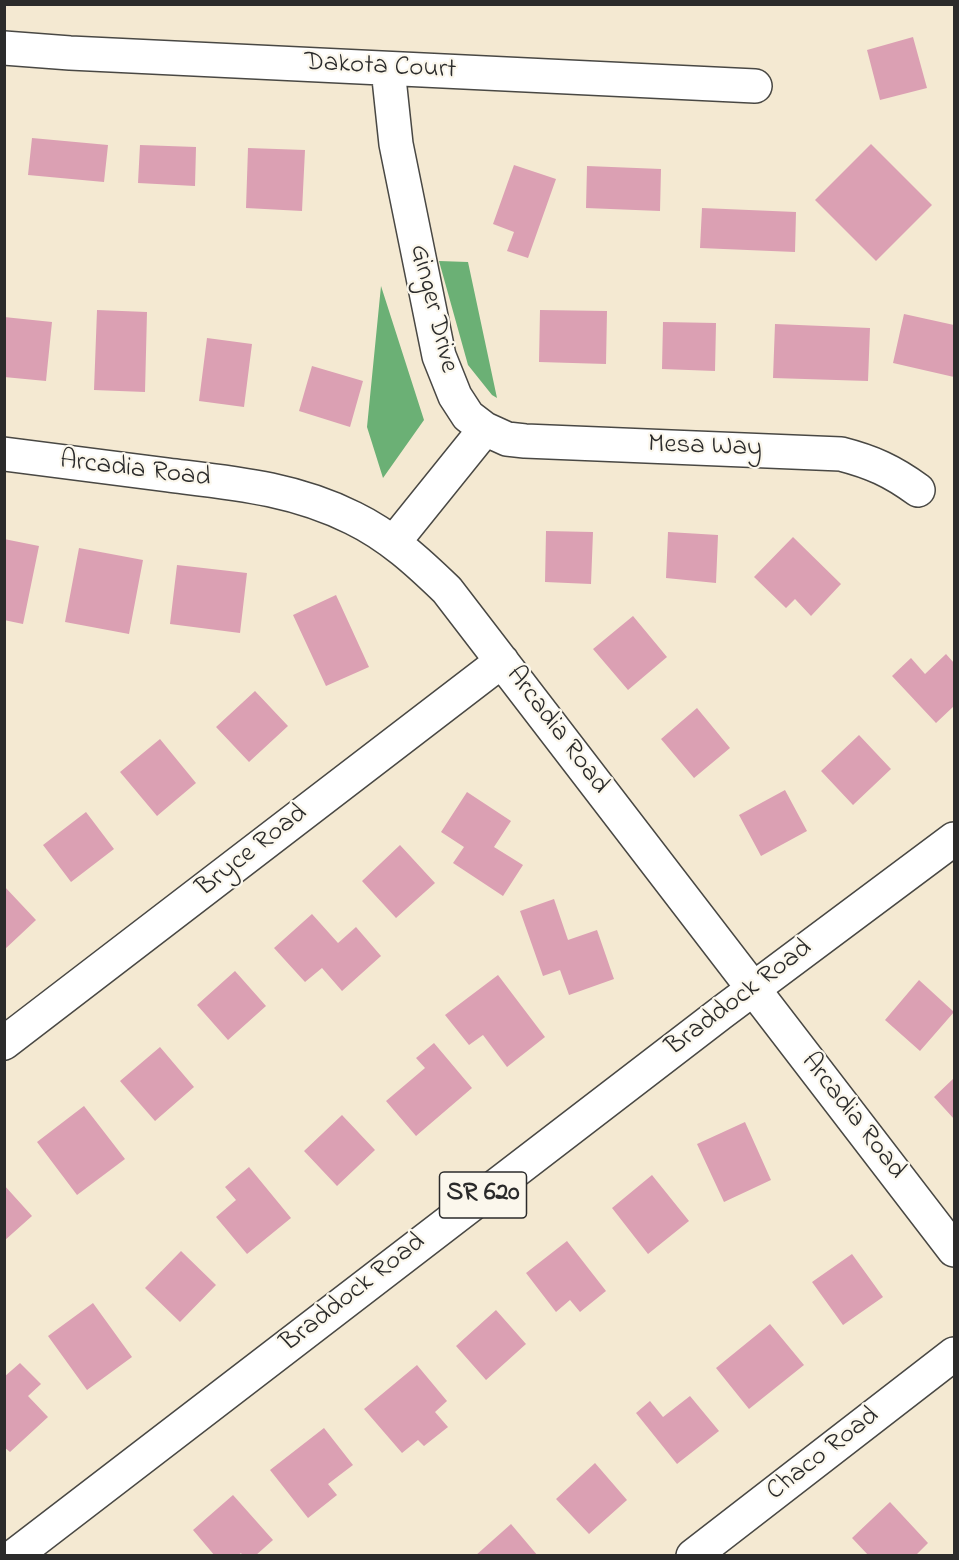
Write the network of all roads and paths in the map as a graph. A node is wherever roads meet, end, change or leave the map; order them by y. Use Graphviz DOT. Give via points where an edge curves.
graph roads {
  1 [pos="4,48"];
  2 [pos="388,69"];
  3 [pos="755,86"];
  4 [pos="485,429"];
  5 [pos="4,454"];
  6 [pos="918,490"];
  7 [pos="394,542"];
  8 [pos="502,661"];
  9 [pos="954,839"];
  10 [pos="753,988"];
  11 [pos="4,1043"];
  12 [pos="954,1250"];
  13 [pos="954,1354"];
  14 [pos="14,1556"];
  15 [pos="693,1556"];
  1 -- 2 [label="street, Dakota Court"];
  2 -- 3 [label="street, Dakota Court"];
  2 -- 4 [label="street, Ginger Drive" via="396,144 439,356 455,396 468,416"];
  4 -- 6 [label="street, Mesa Way" via="507,439 525,441 841,454 879,466"];
  4 -- 7 [label="street"];
  5 -- 7 [label="street, Arcadia Road" via="261,486 310,499 355,518"];
  7 -- 8 [label="street, Arcadia Road" via="447,590"];
  8 -- 10 [label="street, Arcadia Road"];
  8 -- 11 [label="street, Bryce Road"];
  9 -- 10 [label="street, Braddock Road / SR 620"];
  10 -- 12 [label="street, Arcadia Road"];
  10 -- 14 [label="street, Braddock Road / SR 620"];
  13 -- 15 [label="street, Chaco Road"];
}
